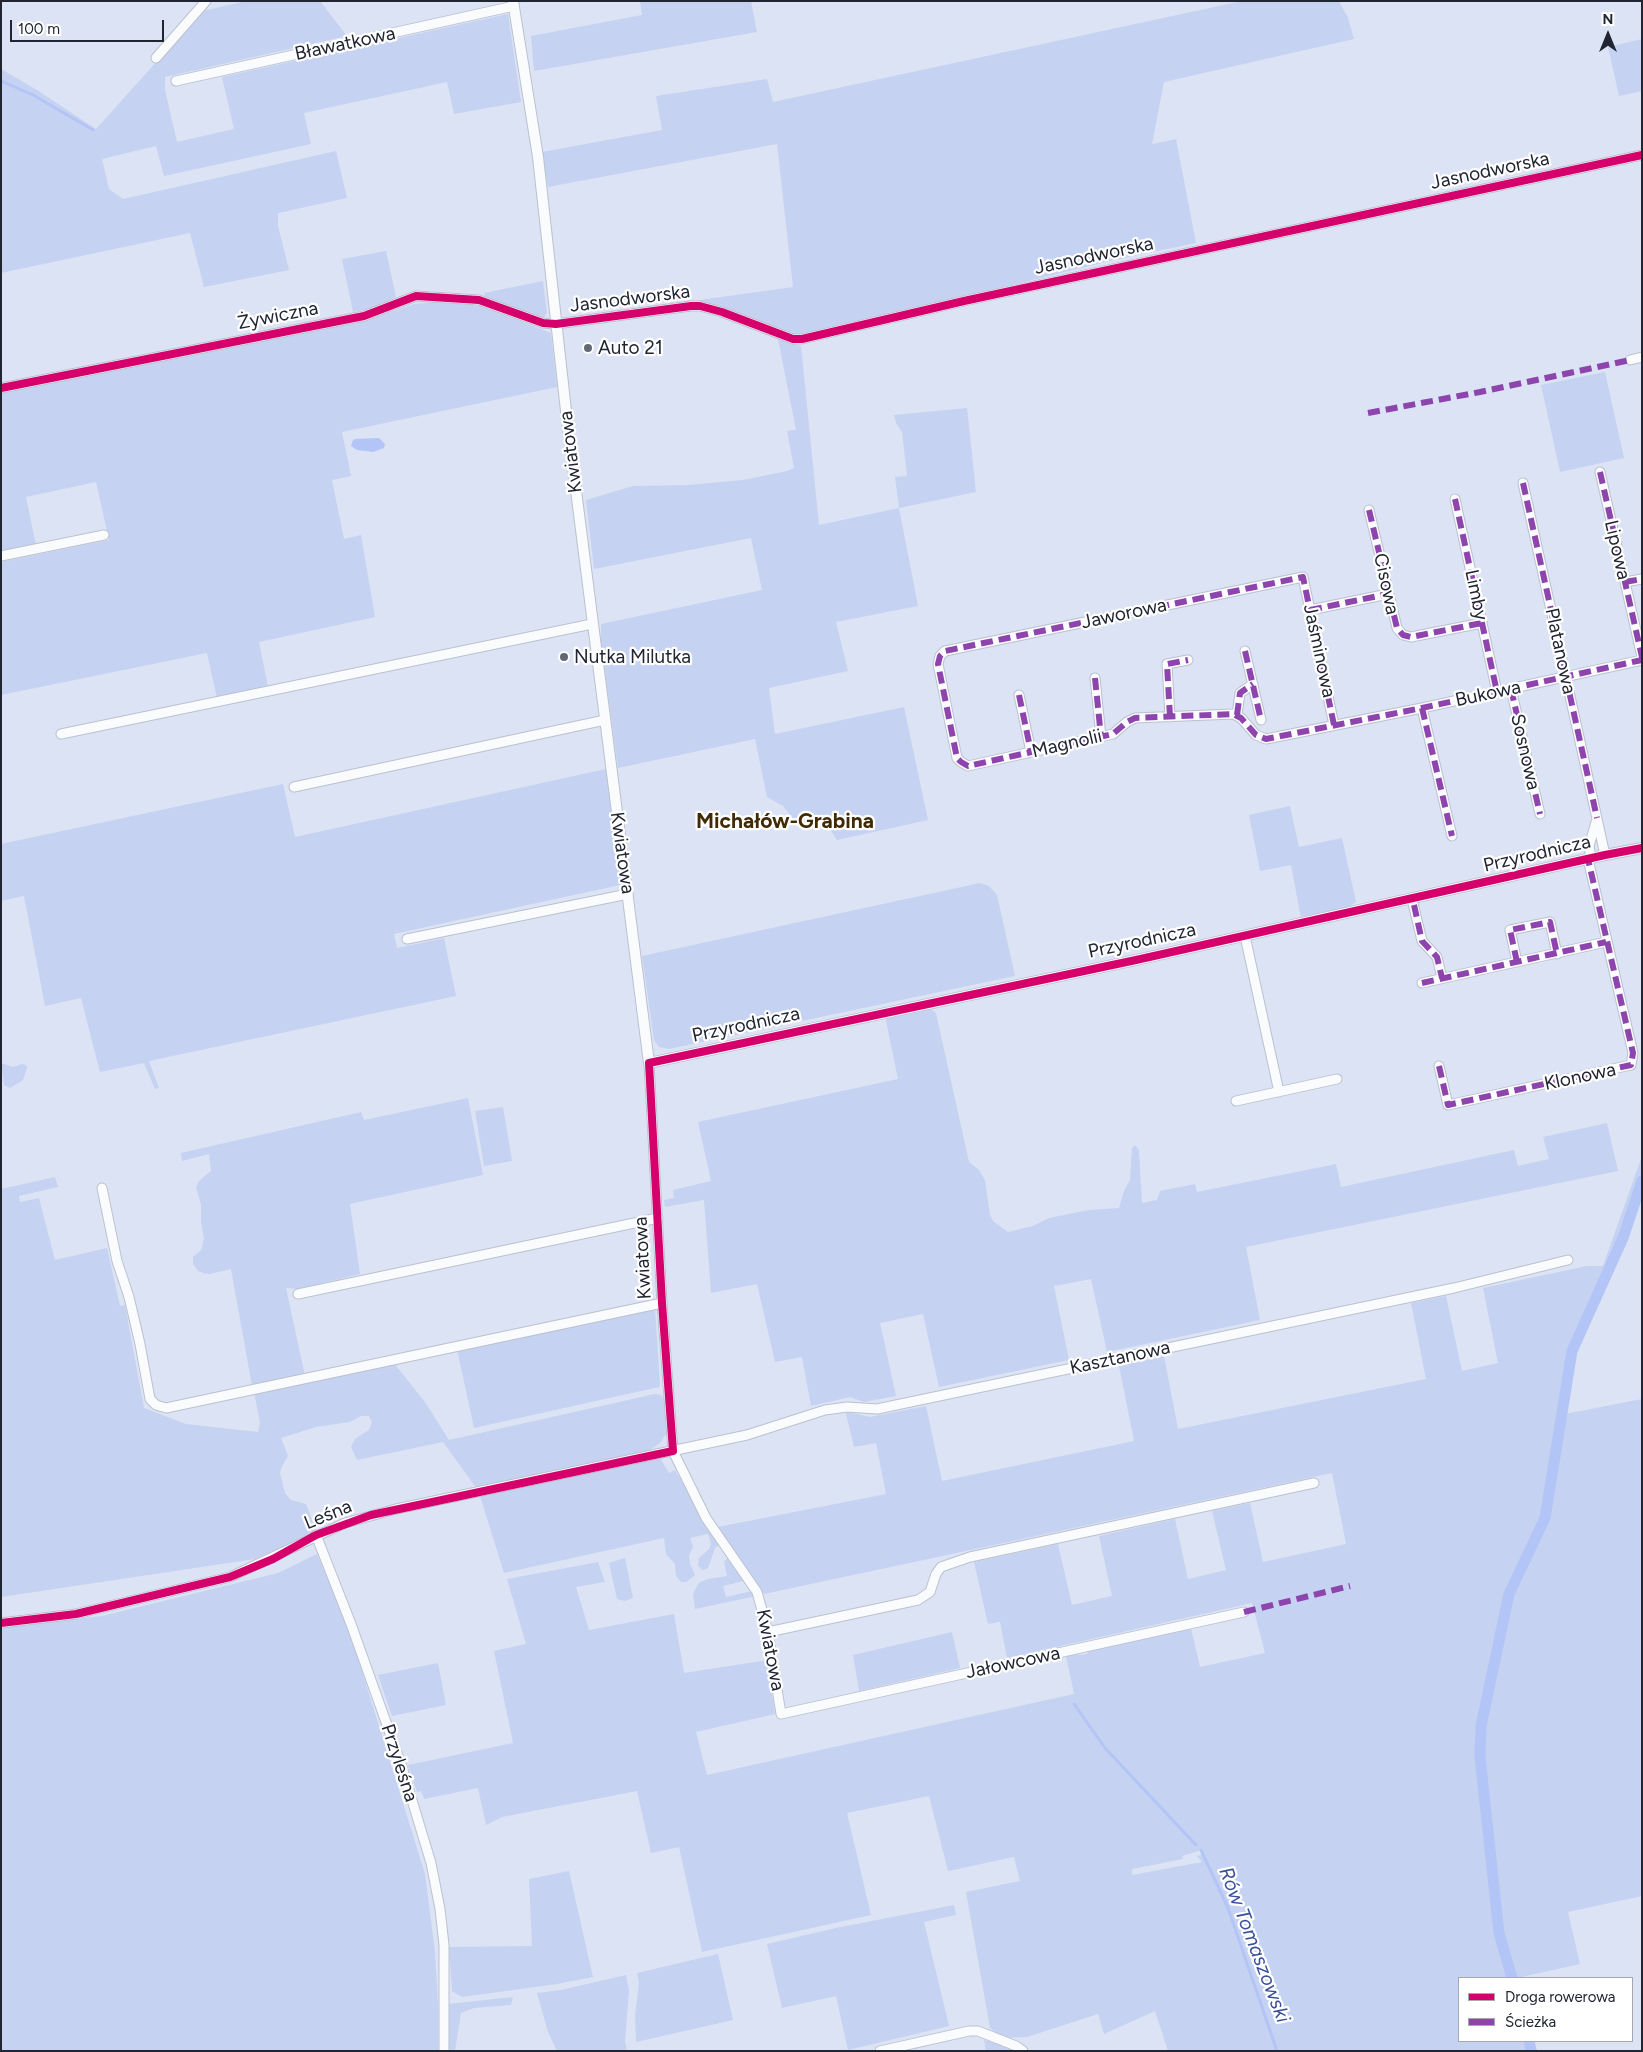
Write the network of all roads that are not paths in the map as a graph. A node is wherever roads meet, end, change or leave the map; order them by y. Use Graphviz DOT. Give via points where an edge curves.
graph roads {
  1 [pos="206,1"];
  2 [pos="514,4"];
  3 [pos="156,58"];
  4 [pos="176,81"];
  5 [pos="1642,155"];
  6 [pos="556,324"];
  7 [pos="1642,358"];
  8 [pos="1630,360"];
  9 [pos="1,388"];
  10 [pos="1600,472"];
  11 [pos="1524,483"];
  12 [pos="1455,499"];
  13 [pos="1369,510"];
  14 [pos="104,535"];
  15 [pos="1,556"];
  16 [pos="1303,577"];
  17 [pos="1642,579"];
  18 [pos="1625,582"];
  19 [pos="1388,594"];
  20 [pos="1310,610"];
  21 [pos="592,624"];
  22 [pos="1482,624"];
  23 [pos="945,651"];
  24 [pos="1245,651"];
  25 [pos="1642,658"];
  26 [pos="1188,660"];
  27 [pos="1565,677"];
  28 [pos="1095,678"];
  29 [pos="1253,684"];
  30 [pos="1511,689"];
  31 [pos="1497,692"];
  32 [pos="1019,695"];
  33 [pos="1422,708"];
  34 [pos="1237,715"];
  35 [pos="1170,716"];
  36 [pos="605,720"];
  37 [pos="1261,720"];
  38 [pos="1334,725"];
  39 [pos="61,734"];
  40 [pos="1101,737"];
  41 [pos="1031,752"];
  42 [pos="294,788"];
  43 [pos="1540,814"];
  44 [pos="1597,818"];
  45 [pos="1452,836"];
  46 [pos="1642,848"];
  47 [pos="1605,855"];
  48 [pos="1589,859"];
  49 [pos="628,894"];
  50 [pos="1412,898"];
  51 [pos="1245,936"];
  52 [pos="407,939"];
  53 [pos="1606,942"];
  54 [pos="1557,954"];
  55 [pos="1517,962"];
  56 [pos="1442,978"];
  57 [pos="1422,983"];
  58 [pos="649,1063"];
  59 [pos="1439,1066"];
  60 [pos="1337,1080"];
  61 [pos="1279,1092"];
  62 [pos="1236,1101"];
  63 [pos="102,1188"];
  64 [pos="658,1218"];
  65 [pos="1568,1260"];
  66 [pos="298,1294"];
  67 [pos="662,1303"];
  68 [pos="673,1451"];
  69 [pos="1314,1482"];
  70 [pos="316,1535"];
  71 [pos="1244,1612"];
  72 [pos="1,1623"];
  73 [pos="768,1632"];
  74 [pos="781,1714"];
  75 [pos="444,2051"];
  76 [pos="880,2051"];
  77 [pos="1023,2051"];
  1 -- 3 [label="street"];
  2 -- 4 [label="street, Bławatkowa"];
  2 -- 6 [label="street, Kwiatowa" via="536,148"];
  5 -- 6 [label="street, Jasnodworska" via="964,301 817,337 793,339 722,312 691,306"];
  6 -- 9 [label="street, Żywiczna" via="543,323 478,300 416,296 364,316"];
  6 -- 21 [label="street, Kwiatowa"];
  7 -- 8 [label="street"];
  10 -- 18 [label="street, Lipowa"];
  11 -- 27 [label="street, Platanowa"];
  12 -- 22 [label="street, Limby"];
  13 -- 19 [label="street, Cisowa"];
  14 -- 15 [label="street"];
  16 -- 20 [label="street, Jaśminowa"];
  16 -- 23 [label="street, Jaworowa"];
  17 -- 18 [label="street"];
  18 -- 25 [label="street, Lipowa"];
  19 -- 20 [label="street"];
  19 -- 22 [label="street, Cisowa" via="1396,628 1403,635 1421,636"];
  20 -- 38 [label="street, Jaśminowa"];
  21 -- 36 [label="street, Kwiatowa"];
  21 -- 39 [label="street"];
  22 -- 31 [label="street, Limby"];
  23 -- 41 [label="street, Magnolii" via="938,664 961,762 968,766"];
  24 -- 29 [label="street"];
  25 -- 27 [label="street, Bukowa"];
  26 -- 35 [label="street" via="1167,664"];
  27 -- 30 [label="street, Bukowa"];
  27 -- 44 [label="street, Platanowa"];
  28 -- 40 [label="street"];
  29 -- 34 [label="street" via="1240,693"];
  29 -- 37 [label="street"];
  30 -- 31 [label="street, Bukowa"];
  30 -- 43 [label="street, Sosnowa"];
  31 -- 33 [label="street, Bukowa"];
  32 -- 41 [label="street"];
  33 -- 38 [label="street, Bukowa"];
  33 -- 45 [label="street"];
  34 -- 35 [label="street, Magnolii"];
  34 -- 38 [label="street" via="1256,735 1266,739"];
  35 -- 40 [label="street, Magnolii" via="1130,719 1116,733"];
  36 -- 42 [label="street"];
  36 -- 49 [label="street, Kwiatowa"];
  40 -- 41 [label="street, Magnolii"];
  44 -- 47 [label="street, Platanowa"];
  44 -- 48 [label="street, Platanowa"];
  46 -- 47 [label="street, Przyrodnicza"];
  47 -- 48 [label="street, Przyrodnicza"];
  48 -- 50 [label="street, Przyrodnicza"];
  48 -- 53 [label="street, Klonowa"];
  49 -- 52 [label="street"];
  49 -- 58 [label="street, Kwiatowa"];
  50 -- 51 [label="street, Przyrodnicza"];
  50 -- 56 [label="street" via="1422,941 1437,958"];
  51 -- 58 [label="street, Przyrodnicza"];
  51 -- 61 [label="street"];
  53 -- 54 [label="street"];
  53 -- 59 [label="street, Klonowa" via="1633,1053 1630,1066 1448,1105"];
  54 -- 55 [label="street"];
  54 -- 55 [label="street" via="1550,922 1510,930"];
  55 -- 56 [label="street"];
  56 -- 57 [label="street"];
  58 -- 64 [label="street, Kwiatowa"];
  60 -- 61 [label="street"];
  61 -- 62 [label="street"];
  63 -- 67 [label="street" via="116,1261 129,1297 150,1399 166,1408"];
  64 -- 66 [label="street"];
  64 -- 67 [label="street, Kwiatowa"];
  65 -- 68 [label="street, Kasztanowa" via="1454,1288 877,1409 847,1407 825,1410 747,1435"];
  67 -- 68 [label="street, Kwiatowa"];
  68 -- 70 [label="street, Leśna" via="379,1513"];
  68 -- 73 [label="street, Kwiatowa" via="706,1518 754,1587"];
  69 -- 73 [label="street" via="970,1557 941,1567 930,1592 918,1600"];
  70 -- 72 [label="street, Leśna" via="230,1578 76,1614"];
  70 -- 75 [label="street, Przyleśna" via="402,1767 431,1863 444,1945"];
  71 -- 74 [label="street, Jałowcowa"];
  73 -- 74 [label="street, Kwiatowa"];
  76 -- 77 [label="street" via="978,2032"];
}
